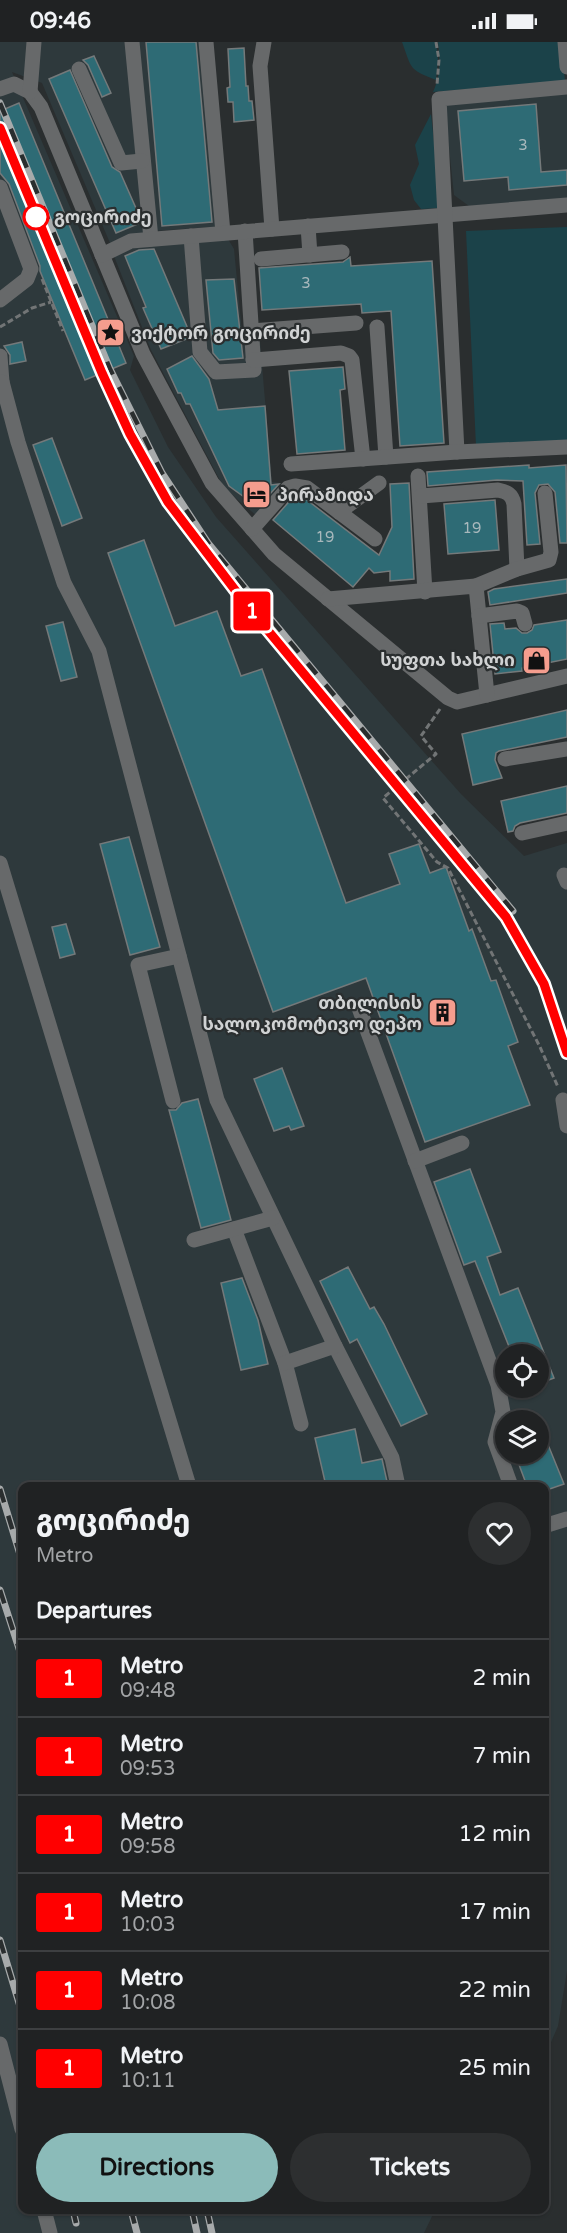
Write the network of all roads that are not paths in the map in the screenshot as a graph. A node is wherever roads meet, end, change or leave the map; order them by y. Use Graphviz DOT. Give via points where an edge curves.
graph roads {
  1 [pos="33,42"];
  2 [pos="132,42"];
  3 [pos="206,42"];
  4 [pos="264,42"];
  5 [pos="565,42"];
  6 [pos="567,67"];
  7 [pos="78,69"];
  8 [pos="567,87"];
  9 [pos="0,89"];
  10 [pos="30,92"];
  11 [pos="142,161"];
  12 [pos="0,187"];
  13 [pos="567,205"];
  14 [pos="446,215"];
  15 [pos="308,226"];
  16 [pos="272,229"];
  17 [pos="245,231"];
  18 [pos="223,233"];
  19 [pos="191,236"];
  20 [pos="151,239"];
  21 [pos="342,252"];
  22 [pos="102,255"];
  23 [pos="310,255"];
  24 [pos="261,259"];
  25 [pos="0,300"];
  26 [pos="356,323"];
  27 [pos="377,327"];
  28 [pos="252,331"];
  29 [pos="0,357"];
  30 [pos="253,360"];
  31 [pos="1,383"];
  32 [pos="567,447"];
  33 [pos="457,452"];
  34 [pos="386,457"];
  35 [pos="363,459"];
  36 [pos="291,464"];
  37 [pos="418,476"];
  38 [pos="379,483"];
  39 [pos="545,493"];
  40 [pos="421,496"];
  41 [pos="339,512"];
  42 [pos="252,529"];
  43 [pos="375,539"];
  44 [pos="517,569"];
  45 [pos="476,586"];
  46 [pos="425,592"];
  47 [pos="328,599"];
  48 [pos="479,616"];
  49 [pos="525,624"];
  50 [pos="567,676"];
  51 [pos="487,695"];
  52 [pos="567,749"];
  53 [pos="505,759"];
  54 [pos="567,823"];
  55 [pos="522,833"];
  56 [pos="0,863"];
  57 [pos="179,956"];
  58 [pos="359,1008"];
  59 [pos="563,1100"];
  60 [pos="173,1101"];
  61 [pos="567,1126"];
  62 [pos="462,1143"];
  63 [pos="415,1161"];
  64 [pos="273,1218"];
  65 [pos="234,1229"];
  66 [pos="194,1240"];
  67 [pos="335,1346"];
  68 [pos="285,1363"];
  69 [pos="301,1424"];
  70 [pos="188,1482"];
  71 [pos="397,1482"];
  72 [pos="510,1482"];
  73 [pos="567,1519"];
  74 [pos="549,1524"];
  75 [pos="0,2044"];
  76 [pos="18,2114"];
  77 [pos="45,2214"];
  78 [pos="50,2233"];
  1 -- 10 [label="street"];
  2 -- 11 [label="street"];
  3 -- 18 [label="street"];
  4 -- 16 [label="street" via="260,66"];
  5 -- 6 [label="street"];
  7 -- 11 [label="street" via="121,164"];
  8 -- 14 [label="street" via="439,99"];
  9 -- 10 [label="street" via="14,84"];
  10 -- 22 [label="street" via="41,107"];
  11 -- 20 [label="street"];
  12 -- 25 [label="street" via="31,269 27,279"];
  13 -- 14 [label="street"];
  14 -- 15 [label="street"];
  14 -- 33 [label="street"];
  15 -- 16 [label="street"];
  15 -- 23 [label="street"];
  16 -- 17 [label="street"];
  17 -- 18 [label="street"];
  17 -- 28 [label="street"];
  18 -- 19 [label="street"];
  19 -- 20 [label="street"];
  19 -- 30 [label="street" via="200,352 216,372 254,370"];
  20 -- 22 [label="street" via="131,241"];
  21 -- 23 [label="street"];
  22 -- 42 [label="street" via="143,354 212,483"];
  23 -- 24 [label="street"];
  26 -- 28 [label="street"];
  27 -- 34 [label="street"];
  28 -- 30 [label="street"];
  29 -- 31 [label="street"];
  30 -- 35 [label="street" via="340,353 349,356"];
  31 -- 57 [label="street" via="64,583 99,651"];
  32 -- 33 [label="street"];
  33 -- 34 [label="street"];
  34 -- 35 [label="street"];
  35 -- 36 [label="street"];
  37 -- 40 [label="street"];
  38 -- 41 [label="street"];
  39 -- 44 [label="street" via="551,556 544,562"];
  40 -- 44 [label="street" via="498,490 509,493 514,504"];
  40 -- 46 [label="street"];
  41 -- 42 [label="street" via="307,488 295,486 288,488"];
  41 -- 43 [label="street"];
  42 -- 47 [label="street" via="274,554"];
  44 -- 45 [label="street"];
  45 -- 46 [label="street"];
  45 -- 48 [label="street"];
  46 -- 47 [label="street"];
  47 -- 51 [label="street" via="448,698 457,702"];
  48 -- 49 [label="street" via="517,611 522,613"];
  48 -- 51 [label="street"];
  50 -- 51 [label="street"];
  52 -- 53 [label="street"];
  54 -- 55 [label="street"];
  56 -- 70 [label="street"];
  57 -- 60 [label="street" via="138,965"];
  57 -- 64 [label="street" via="217,1100"];
  58 -- 63 [label="street"];
  59 -- 61 [label="street"];
  62 -- 63 [label="street"];
  63 -- 72 [label="street" via="498,1385 503,1412 495,1442"];
  64 -- 65 [label="street"];
  64 -- 67 [label="street"];
  65 -- 66 [label="street"];
  65 -- 68 [label="street"];
  67 -- 68 [label="street"];
  67 -- 71 [label="street" via="392,1458"];
  68 -- 69 [label="street"];
  73 -- 74 [label="street"];
  75 -- 76 [label="street"];
  77 -- 78 [label="street"];
}
